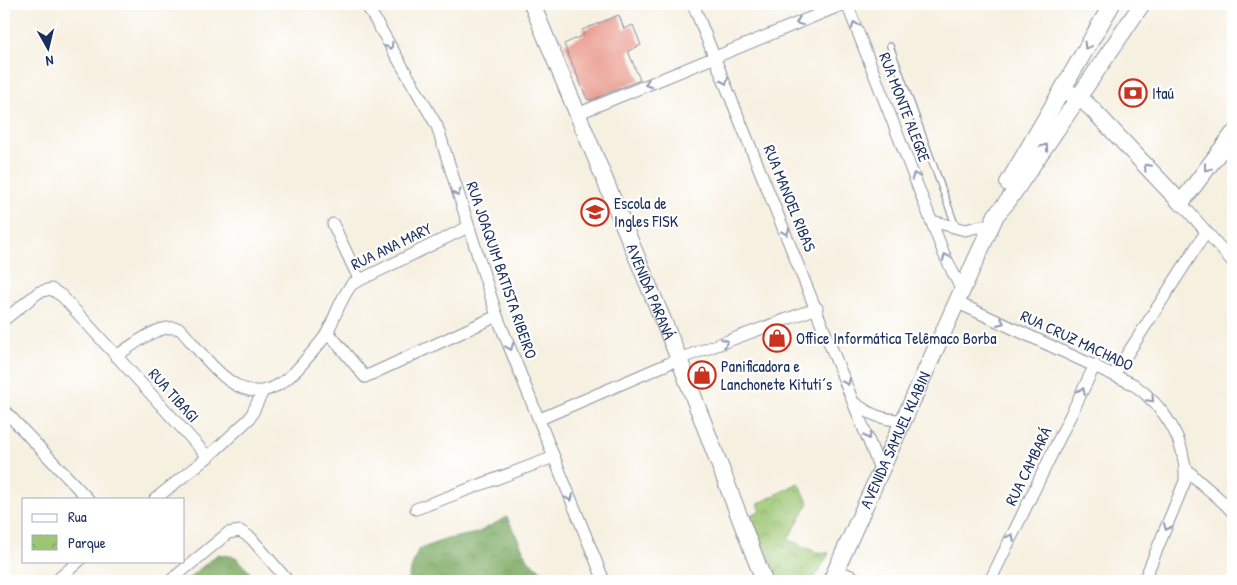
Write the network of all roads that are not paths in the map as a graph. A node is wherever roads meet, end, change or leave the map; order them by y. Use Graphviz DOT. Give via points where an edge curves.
graph roads {
  1 [pos="368,4"];
  2 [pos="532,4"];
  3 [pos="693,4"];
  4 [pos="846,4"];
  5 [pos="1112,4"];
  6 [pos="1142,4"];
  7 [pos="890,46"];
  8 [pos="715,57"];
  9 [pos="1064,90"];
  10 [pos="1080,98"];
  11 [pos="577,114"];
  12 [pos="1233,134"];
  13 [pos="1181,203"];
  14 [pos="994,219"];
  15 [pos="932,222"];
  16 [pos="333,224"];
  17 [pos="468,228"];
  18 [pos="956,229"];
  19 [pos="1206,232"];
  20 [pos="1233,262"];
  21 [pos="359,279"];
  22 [pos="959,297"];
  23 [pos="817,308"];
  24 [pos="497,316"];
  25 [pos="4,320"];
  26 [pos="328,332"];
  27 [pos="116,356"];
  28 [pos="679,359"];
  29 [pos="1095,365"];
  30 [pos="1115,373"];
  31 [pos="258,392"];
  32 [pos="856,404"];
  33 [pos="4,410"];
  34 [pos="540,420"];
  35 [pos="902,420"];
  36 [pos="208,457"];
  37 [pos="554,457"];
  38 [pos="1186,468"];
  39 [pos="880,469"];
  40 [pos="87,498"];
  41 [pos="156,498"];
  42 [pos="416,509"];
  43 [pos="1233,513"];
  44 [pos="78,562"];
  45 [pos="834,576"];
  46 [pos="56,581"];
  47 [pos="170,581"];
  48 [pos="288,581"];
  49 [pos="604,581"];
  50 [pos="764,581"];
  51 [pos="862,581"];
  52 [pos="990,581"];
  53 [pos="1144,581"];
  1 -- 17 [label="street, RUA JOAQUIM BATISTA RIBEIRO, one-way" via="437,126"];
  2 -- 11 [label="main road, AVENIDA PARANÁ"];
  3 -- 8 [label="street, RUA MANOEL RIBAS"];
  4 -- 8 [label="street, one-way"];
  15 -- 4 [label="street, RUA MONTE ALEGRE, one-way"];
  5 -- 9 [label="main road, AVENIDA SAMUEL KLABIN, one-way"];
  6 -- 10 [label="main road, AVENIDA SAMUEL KLABIN"];
  7 -- 18 [label="lane"];
  8 -- 11 [label="street, one-way"];
  8 -- 23 [label="street, RUA MANOEL RIBAS, one-way"];
  9 -- 10 [label="main road"];
  9 -- 14 [label="main road, AVENIDA SAMUEL KLABIN" via="999,199"];
  13 -- 10 [label="main road, one-way"];
  14 -- 10 [label="main road, AVENIDA SAMUEL KLABIN, one-way"];
  11 -- 28 [label="main road, AVENIDA PARANÁ"];
  12 -- 13 [label="main road, one-way"];
  13 -- 19 [label="street"];
  14 -- 18 [label="street" via="965,230"];
  14 -- 22 [label="main road, AVENIDA SAMUEL KLABIN"];
  15 -- 18 [label="street"];
  22 -- 15 [label="street, RUA MONTE ALEGRE, one-way"];
  16 -- 21 [label="street"];
  17 -- 21 [label="street, RUA ANA MARY"];
  17 -- 24 [label="street, RUA JOAQUIM BATISTA RIBEIRO"];
  19 -- 20 [label="street"];
  19 -- 30 [label="street"];
  21 -- 26 [label="street, RUA ANA MARY" via="342,296"];
  22 -- 29 [label="street, RUA CRUZ MACHADO, one-way"];
  22 -- 35 [label="main road, AVENIDA SAMUEL KLABIN"];
  28 -- 23 [label="street, one-way"];
  23 -- 32 [label="street, RUA MANOEL RIBAS, one-way"];
  24 -- 26 [label="street" via="365,377"];
  24 -- 34 [label="street, RUA JOAQUIM BATISTA RIBEIRO, one-way"];
  25 -- 27 [label="street, RUA TIBAGI" via="39,292 51,289 62,296"];
  26 -- 31 [label="street, RUA ANA MARY" via="290,379"];
  27 -- 31 [label="street" via="161,329 172,326 180,329 225,380"];
  27 -- 36 [label="street, RUA TIBAGI"];
  28 -- 34 [label="street"];
  28 -- 50 [label="main road, AVENIDA PARANÁ"];
  29 -- 30 [label="street, RUA CRUZ MACHADO"];
  52 -- 29 [label="street, RUA CAMBARÁ, one-way"];
  30 -- 38 [label="street, RUA CRUZ MACHADO, one-way" via="1150,396 1163,412 1174,428"];
  31 -- 36 [label="street" via="250,418"];
  32 -- 35 [label="street" via="873,416"];
  32 -- 39 [label="street, RUA MANOEL RIBAS, one-way"];
  33 -- 40 [label="street"];
  34 -- 37 [label="street, RUA JOAQUIM BATISTA RIBEIRO"];
  35 -- 39 [label="main road, AVENIDA SAMUEL KLABIN"];
  36 -- 41 [label="street"];
  37 -- 42 [label="street"];
  37 -- 49 [label="street, RUA JOAQUIM BATISTA RIBEIRO, one-way"];
  38 -- 43 [label="street"];
  38 -- 53 [label="street, RUA CRUZ MACHADO, one-way" via="1185,481"];
  39 -- 45 [label="main road, AVENIDA SAMUEL KLABIN"];
  44 -- 46 [label="street"];
  45 -- 51 [label="street"];
  47 -- 48 [label="street" via="228,533 240,531 251,538"];
}
